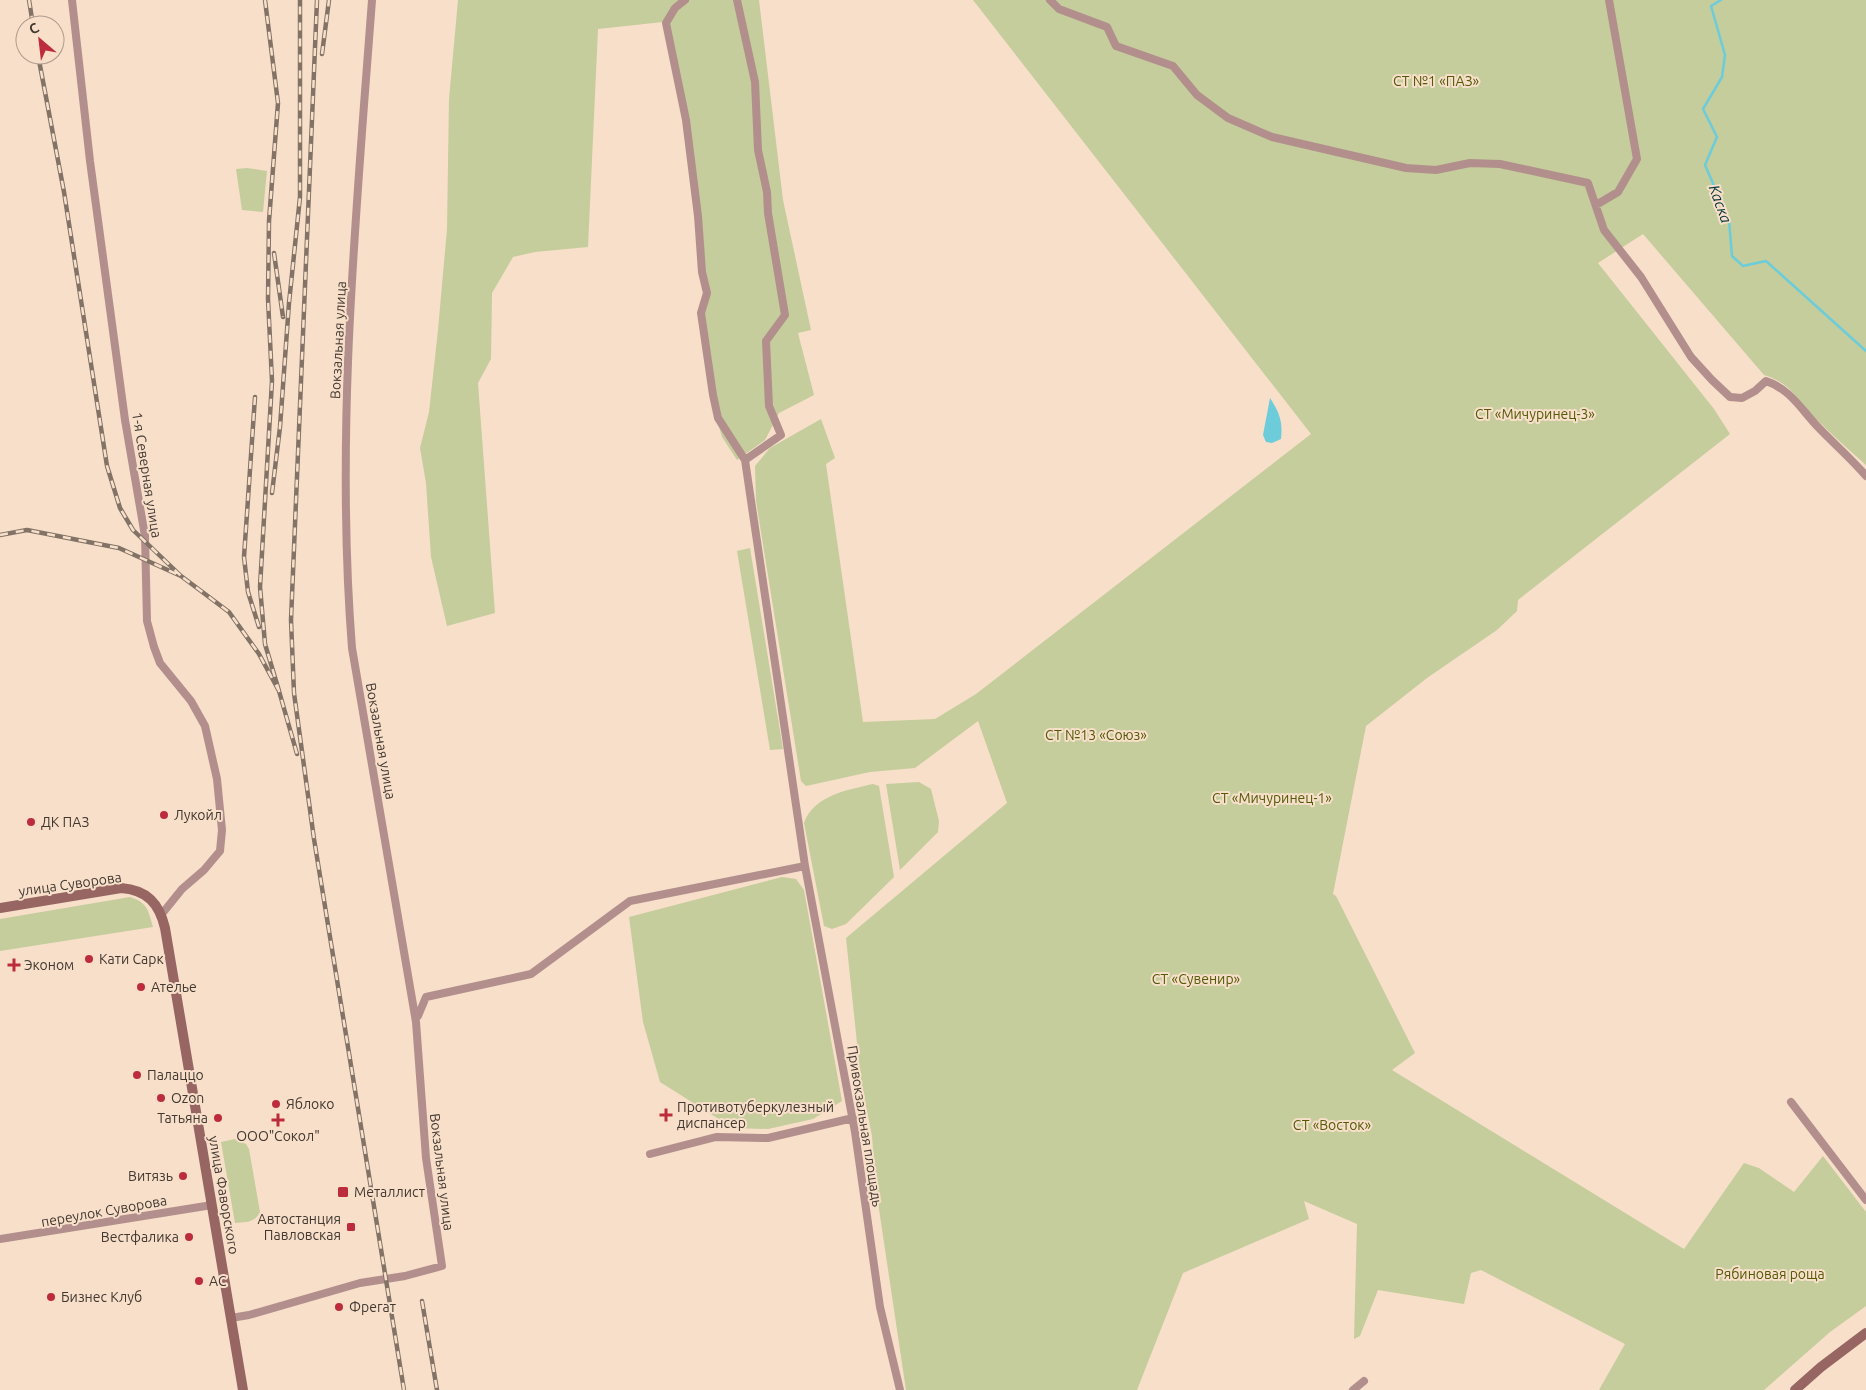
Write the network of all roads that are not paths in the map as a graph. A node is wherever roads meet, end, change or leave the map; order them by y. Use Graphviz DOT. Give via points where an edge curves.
graph roads {
  1 [pos="72,0"];
  2 [pos="372,0"];
  3 [pos="685,0"];
  4 [pos="737,0"];
  5 [pos="1050,0"];
  6 [pos="1610,0"];
  7 [pos="1596,204"];
  8 [pos="745,460"];
  9 [pos="1866,476"];
  10 [pos="805,866"];
  11 [pos="0,908"];
  12 [pos="161,916"];
  13 [pos="416,1022"];
  14 [pos="1791,1102"];
  15 [pos="853,1118"];
  16 [pos="650,1154"];
  17 [pos="1866,1200"];
  18 [pos="212,1205"];
  19 [pos="0,1240"];
  20 [pos="231,1318"];
  21 [pos="1866,1333"];
  22 [pos="1364,1381"];
  23 [pos="243,1390"];
  24 [pos="900,1390"];
  25 [pos="1353,1390"];
  26 [pos="1794,1390"];
  1 -- 12 [label="street, 1-я Северная улица" via="125,420 145,536 147,621 160,662 191,701 205,726 217,779 222,830 220,851"];
  2 -- 13 [label="street, Вокзальная улица" via="356,221 345,454 345,524 352,648"];
  3 -- 8 [label="street" via="675,8 666,23 686,120 698,216 702,272 707,293 701,313 718,418"];
  4 -- 8 [label="street" via="755,82 758,150 785,315 766,341 769,406 781,435"];
  5 -- 7 [label="street" via="1059,9 1108,27 1116,46 1173,66 1197,95 1228,118 1272,136 1406,168 1436,170 1470,163 1509,166 1588,183"];
  6 -- 7 [label="street" via="1637,158 1618,192"];
  7 -- 9 [label="street" via="1604,230 1641,277 1691,357 1712,380 1730,397 1742,398 1766,381 1776,384 1796,400"];
  8 -- 10 [label="street, Привокзальная площадь"];
  10 -- 13 [label="street" via="630,901 531,974 426,997"];
  10 -- 15 [label="street, Привокзальная площадь"];
  11 -- 12 [label="street, улица Суворова" via="121,888 136,889 150,898"];
  12 -- 18 [label="street, улица Фаворского"];
  13 -- 20 [label="street, Вокзальная улица" via="426,1158 442,1266"];
  14 -- 17 [label="street"];
  15 -- 16 [label="street" via="768,1138 716,1137"];
  15 -- 24 [label="street, Привокзальная площадь" via="880,1307"];
  18 -- 19 [label="street, переулок Суворова"];
  18 -- 20 [label="street, улица Фаворского"];
  20 -- 23 [label="street, улица Фаворского"];
  21 -- 26 [label="street"];
  22 -- 25 [label="street"];
}
